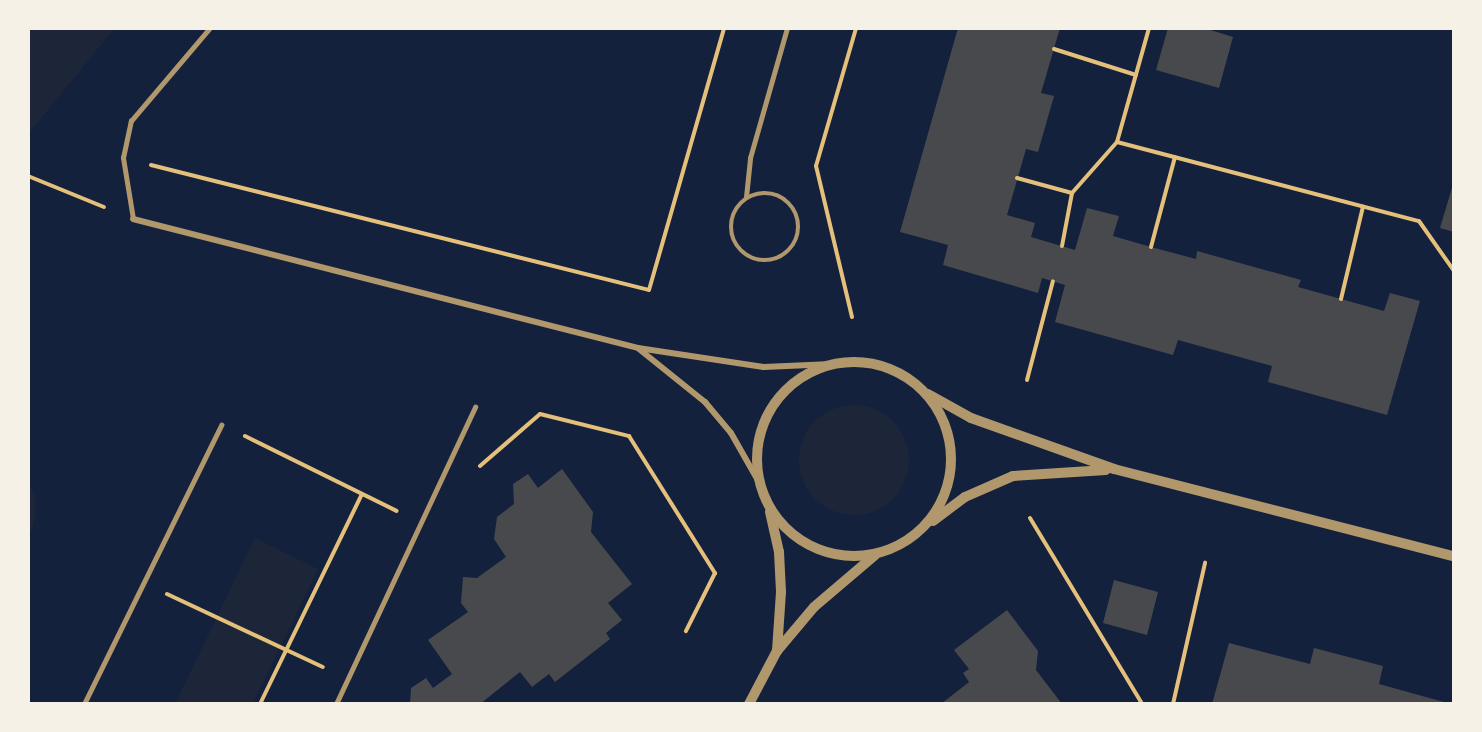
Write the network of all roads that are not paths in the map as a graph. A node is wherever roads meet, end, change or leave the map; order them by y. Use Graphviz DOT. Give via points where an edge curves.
graph roads {
  1 [pos="210,28"];
  2 [pos="787,28"];
  3 [pos="746,197"];
  4 [pos="133,219"];
  5 [pos="638,348"];
  6 [pos="832,364"];
  7 [pos="925,393"];
  8 [pos="476,407"];
  9 [pos="221,425"];
  10 [pos="1114,469"];
  11 [pos="759,482"];
  12 [pos="768,505"];
  13 [pos="921,530"];
  14 [pos="876,554"];
  15 [pos="1454,556"];
  16 [pos="777,651"];
  17 [pos="84,704"];
  18 [pos="336,704"];
  19 [pos="749,704"];
  1 -- 4 [label="lane" via="131,121 123,158"];
  2 -- 3 [label="lane" via="750,158"];
  3 -- 3 [label="lane" via="735,208 730,224 732,239 741,252 754,260 770,261 785,255 795,244 800,229 798,214 789,201 776,193 760,192"];
  4 -- 5 [label="street"];
  5 -- 6 [label="street" via="764,368"];
  5 -- 11 [label="street" via="705,402 731,433"];
  6 -- 7 [label="street" via="883,366"];
  6 -- 11 [label="street" via="787,388 771,408 756,457"];
  7 -- 10 [label="street" via="971,418"];
  7 -- 13 [label="street" via="940,414 949,437 952,463 937,511"];
  8 -- 18 [label="lane"];
  9 -- 17 [label="lane"];
  10 -- 13 [label="street" via="1013,476 965,497"];
  10 -- 15 [label="street"];
  11 -- 12 [label="street"];
  12 -- 14 [label="street" via="783,526 802,542 843,555"];
  12 -- 16 [label="street" via="779,552"];
  13 -- 14 [label="street" via="900,546"];
  14 -- 16 [label="street" via="814,607"];
  16 -- 19 [label="street"];
}
